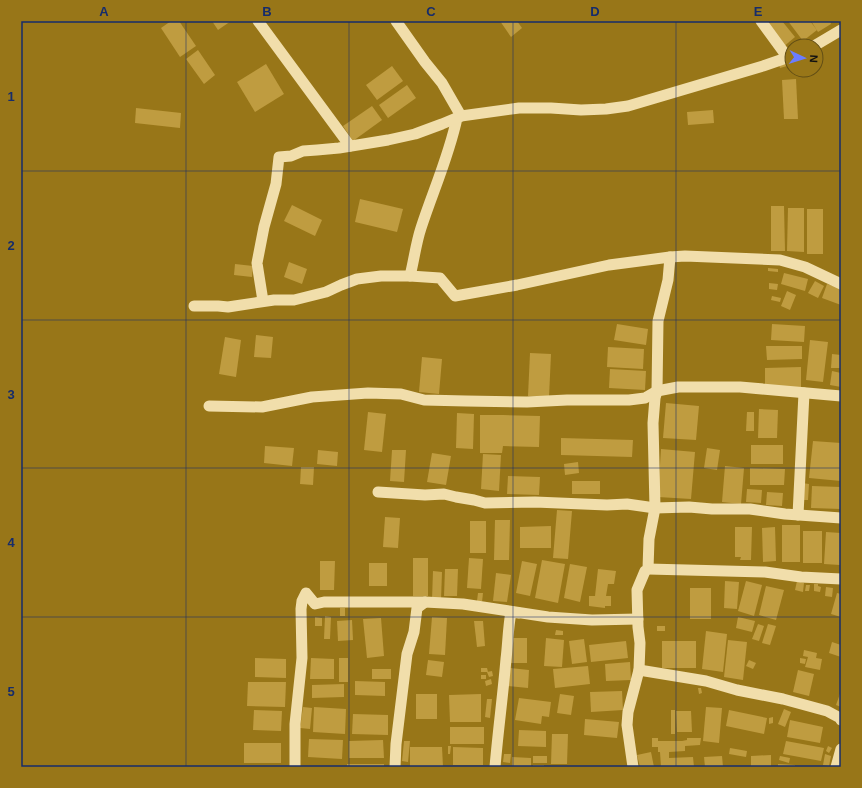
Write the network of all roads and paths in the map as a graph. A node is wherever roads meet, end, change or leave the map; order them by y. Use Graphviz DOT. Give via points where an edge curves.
graph roads {
  1 [pos="258,21"];
  2 [pos="396,21"];
  3 [pos="761,21"];
  4 [pos="841,30"];
  5 [pos="824,40"];
  6 [pos="784,50"];
  7 [pos="784,59"];
  8 [pos="462,116"];
  9 [pos="350,146"];
  10 [pos="670,257"];
  11 [pos="410,276"];
  12 [pos="841,284"];
  13 [pos="263,301"];
  14 [pos="194,306"];
  15 [pos="657,392"];
  16 [pos="804,393"];
  17 [pos="841,396"];
  18 [pos="209,406"];
  19 [pos="378,492"];
  20 [pos="655,508"];
  21 [pos="798,515"];
  22 [pos="841,518"];
  23 [pos="648,569"];
  24 [pos="841,579"];
  25 [pos="425,602"];
  26 [pos="522,613"];
  27 [pos="638,618"];
  28 [pos="639,670"];
  29 [pos="841,720"];
  30 [pos="841,749"];
  31 [pos="294,767"];
  32 [pos="395,767"];
  33 [pos="495,767"];
  34 [pos="633,767"];
  35 [pos="836,767"];
  1 -- 9 [label="street"];
  2 -- 8 [label="street" via="442,83"];
  3 -- 6 [label="street"];
  4 -- 5 [label="street"];
  7 -- 8 [label="street" via="628,106 581,110 519,108"];
  8 -- 9 [label="street" via="415,134"];
  8 -- 11 [label="street" via="457,118 445,163 420,229"];
  9 -- 13 [label="street" via="303,150 291,156 279,157 276,184 257,263"];
  10 -- 11 [label="street" via="609,265 455,296 440,278"];
  10 -- 12 [label="street" via="780,260 805,267"];
  10 -- 15 [label="street" via="668,280 658,321"];
  11 -- 13 [label="street" via="357,279 326,292 294,300"];
  13 -- 14 [label="street" via="228,307"];
  15 -- 16 [label="street" via="678,387 702,387"];
  15 -- 18 [label="street" via="645,398 629,400 527,402 424,400 401,394 368,393 312,397 262,407"];
  15 -- 20 [label="street" via="653,423"];
  16 -- 17 [label="street"];
  16 -- 21 [label="street"];
  19 -- 20 [label="street" via="444,494 485,503 627,504"];
  20 -- 21 [label="street" via="750,509"];
  20 -- 23 [label="street" via="649,539"];
  21 -- 22 [label="street"];
  23 -- 24 [label="street" via="765,572"];
  23 -- 27 [label="street" via="637,590"];
  25 -- 26 [label="street" via="463,604"];
  25 -- 31 [label="street" via="315,604 306,593 302,601 302,658 295,724"];
  25 -- 32 [label="street" via="417,608 414,632 407,654"];
  26 -- 27 [label="street" via="592,620"];
  26 -- 33 [label="street" via="511,612"];
  27 -- 28 [label="street"];
  28 -- 29 [label="street" via="706,681 783,699 827,711"];
  28 -- 34 [label="street" via="627,724"];
  30 -- 35 [label="street"];
}
